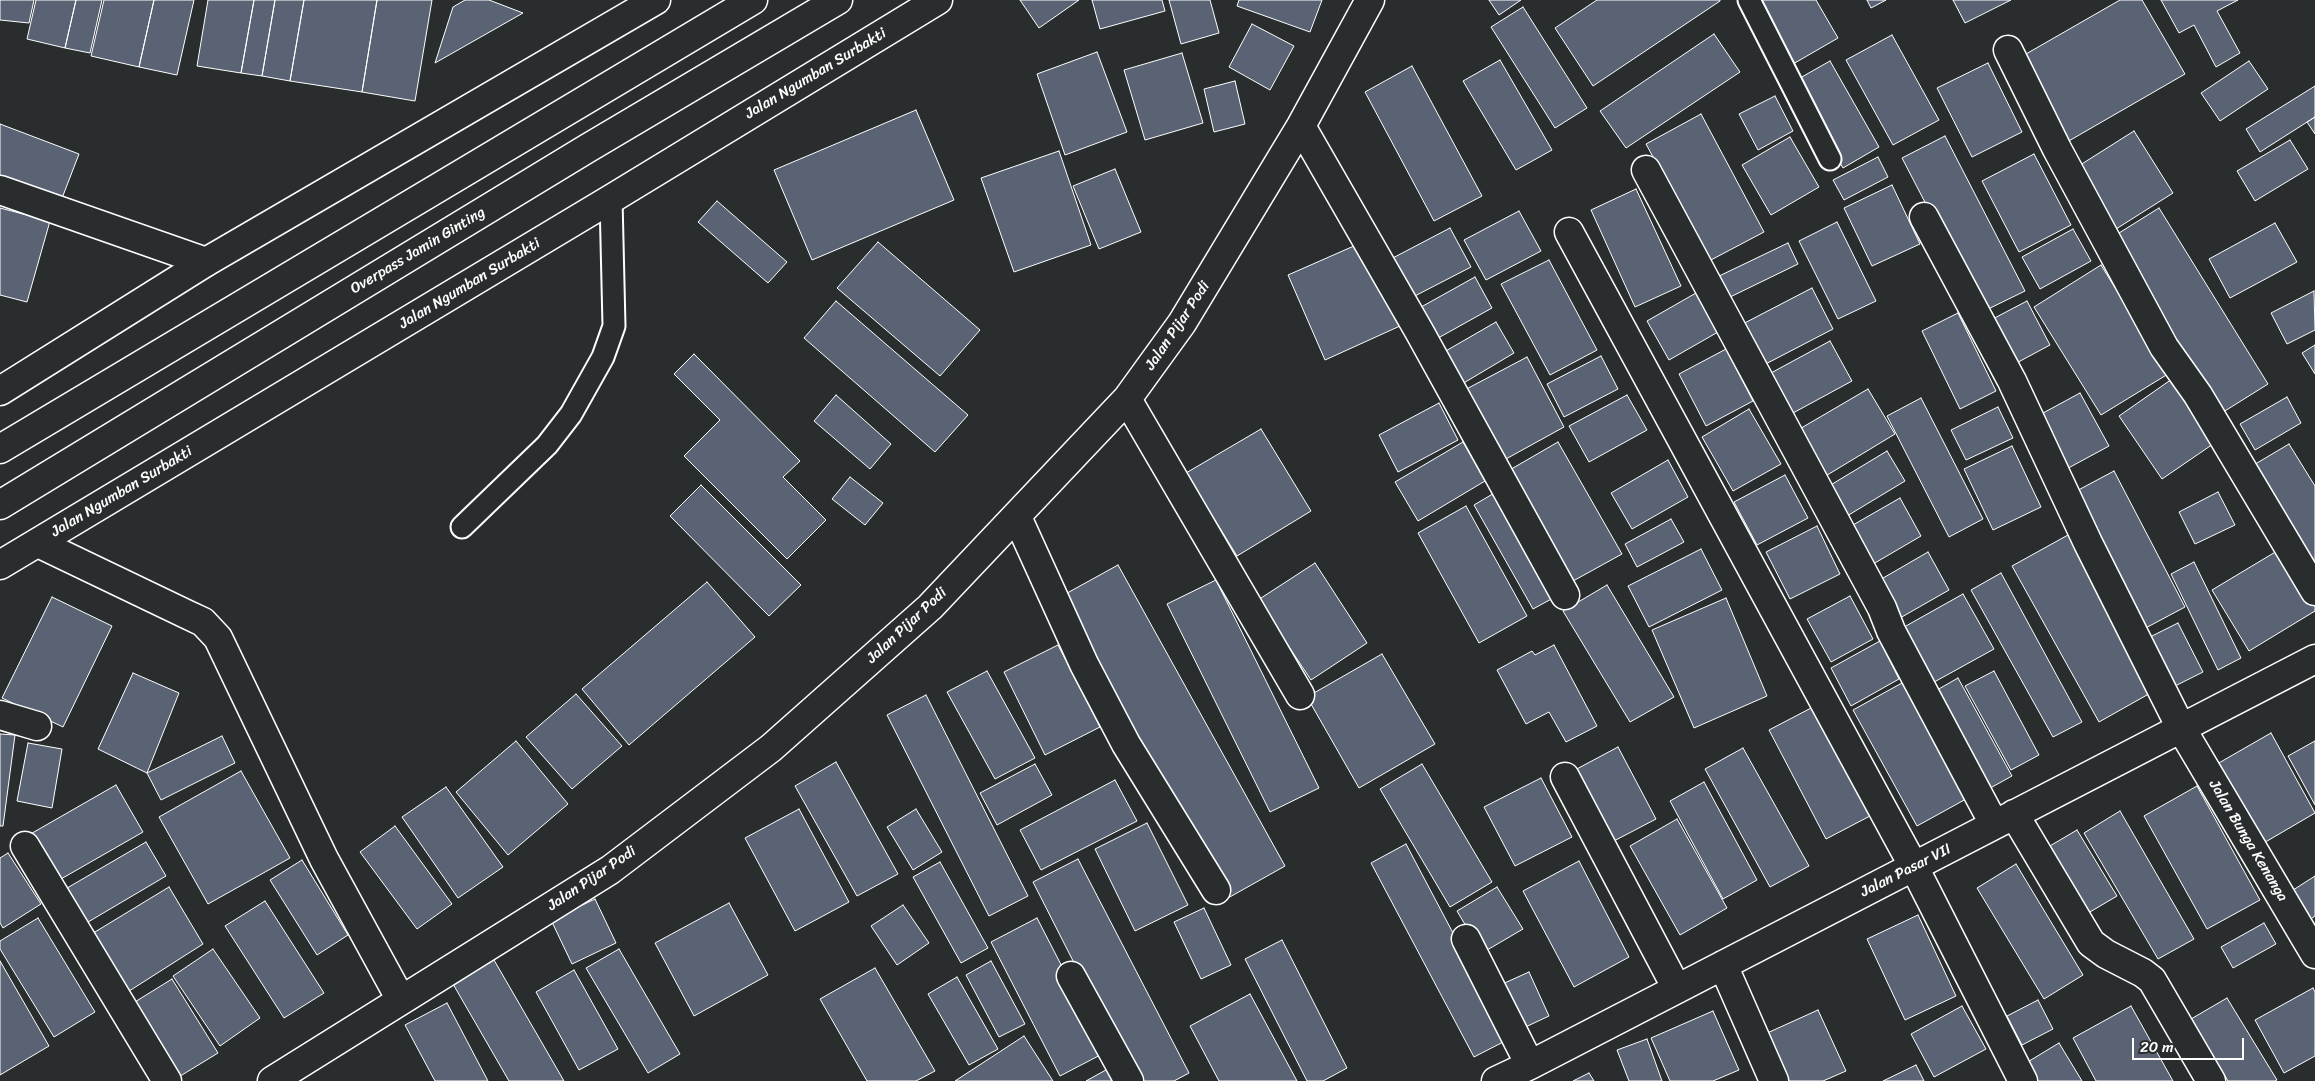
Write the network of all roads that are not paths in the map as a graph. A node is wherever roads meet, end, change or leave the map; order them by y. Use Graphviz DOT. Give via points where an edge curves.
graph roads {
  1 [pos="656,0"];
  2 [pos="753,0"];
  3 [pos="838,0"];
  4 [pos="938,0"];
  5 [pos="1370,0"];
  6 [pos="1749,0"];
  7 [pos="2008,50"];
  8 [pos="1300,126"];
  9 [pos="1830,159"];
  10 [pos="1646,170"];
  11 [pos="0,190"];
  12 [pos="611,199"];
  13 [pos="1924,217"];
  14 [pos="1569,232"];
  15 [pos="206,262"];
  16 [pos="0,391"];
  17 [pos="1127,399"];
  18 [pos="0,449"];
  19 [pos="0,505"];
  20 [pos="1017,517"];
  21 [pos="462,527"];
  22 [pos="38,543"];
  23 [pos="0,565"];
  24 [pos="2315,591"];
  25 [pos="1565,595"];
  26 [pos="2315,659"];
  27 [pos="1300,695"];
  28 [pos="0,715"];
  29 [pos="37,726"];
  30 [pos="2181,728"];
  31 [pos="1565,777"];
  32 [pos="2004,819"];
  33 [pos="25,846"];
  34 [pos="1914,867"];
  35 [pos="1216,890"];
  36 [pos="1466,939"];
  37 [pos="2315,954"];
  38 [pos="1723,965"];
  39 [pos="1072,976"];
  40 [pos="1677,989"];
  41 [pos="402,1000"];
  42 [pos="1515,1074"];
  43 [pos="167,1081"];
  44 [pos="272,1081"];
  45 [pos="1129,1081"];
  46 [pos="1774,1081"];
  47 [pos="2024,1081"];
  48 [pos="2211,1081"];
  1 -- 15 [label="main road"];
  2 -- 18 [label="main road"];
  3 -- 19 [label="main road, Overpass Jamin Ginting"];
  4 -- 12 [label="main road, Jalan Ngumban Surbakti"];
  5 -- 8 [label="main road, Jalan Pijar Podi"];
  6 -- 9 [label="lane"];
  7 -- 24 [label="main road" via="2057,149 2164,347 2198,395"];
  8 -- 17 [label="main road, Jalan Pijar Podi" via="1182,323"];
  8 -- 25 [label="main road" via="1419,331"];
  10 -- 32 [label="main road" via="1882,608 1891,631"];
  11 -- 15 [label="main road"];
  12 -- 21 [label="lane" via="614,326 602,357 571,414 547,445"];
  12 -- 22 [label="main road, Jalan Ngumban Surbakti"];
  13 -- 30 [label="main road, Jalan Bunga Kenanga" via="2012,381 2088,543"];
  14 -- 34 [label="main road"];
  15 -- 16 [label="main road"];
  17 -- 20 [label="main road, Jalan Pijar Podi"];
  17 -- 27 [label="main road"];
  20 -- 35 [label="main road" via="1084,664 1126,744"];
  20 -- 41 [label="main road, Jalan Pijar Podi" via="930,607 771,748 610,870"];
  22 -- 23 [label="main road, Jalan Ngumban Surbakti"];
  22 -- 41 [label="main road" via="203,622 218,638 324,859"];
  26 -- 30 [label="main road, Jalan Pasar VII"];
  28 -- 29 [label="main road"];
  30 -- 32 [label="main road, Jalan Pasar VII"];
  30 -- 37 [label="main road, Jalan Bunga Kenanga"];
  31 -- 40 [label="main road"];
  32 -- 34 [label="main road, Jalan Pasar VII"];
  32 -- 48 [label="main road" via="2091,943 2152,980"];
  33 -- 43 [label="main road"];
  34 -- 38 [label="main road, Jalan Pasar VII"];
  34 -- 47 [label="main road"];
  36 -- 42 [label="main road"];
  38 -- 40 [label="main road, Jalan Pasar VII"];
  38 -- 46 [label="main road"];
  39 -- 45 [label="main road"];
  40 -- 42 [label="main road, Jalan Pasar VII"];
  41 -- 44 [label="main road, Jalan Pijar Podi"];
}
